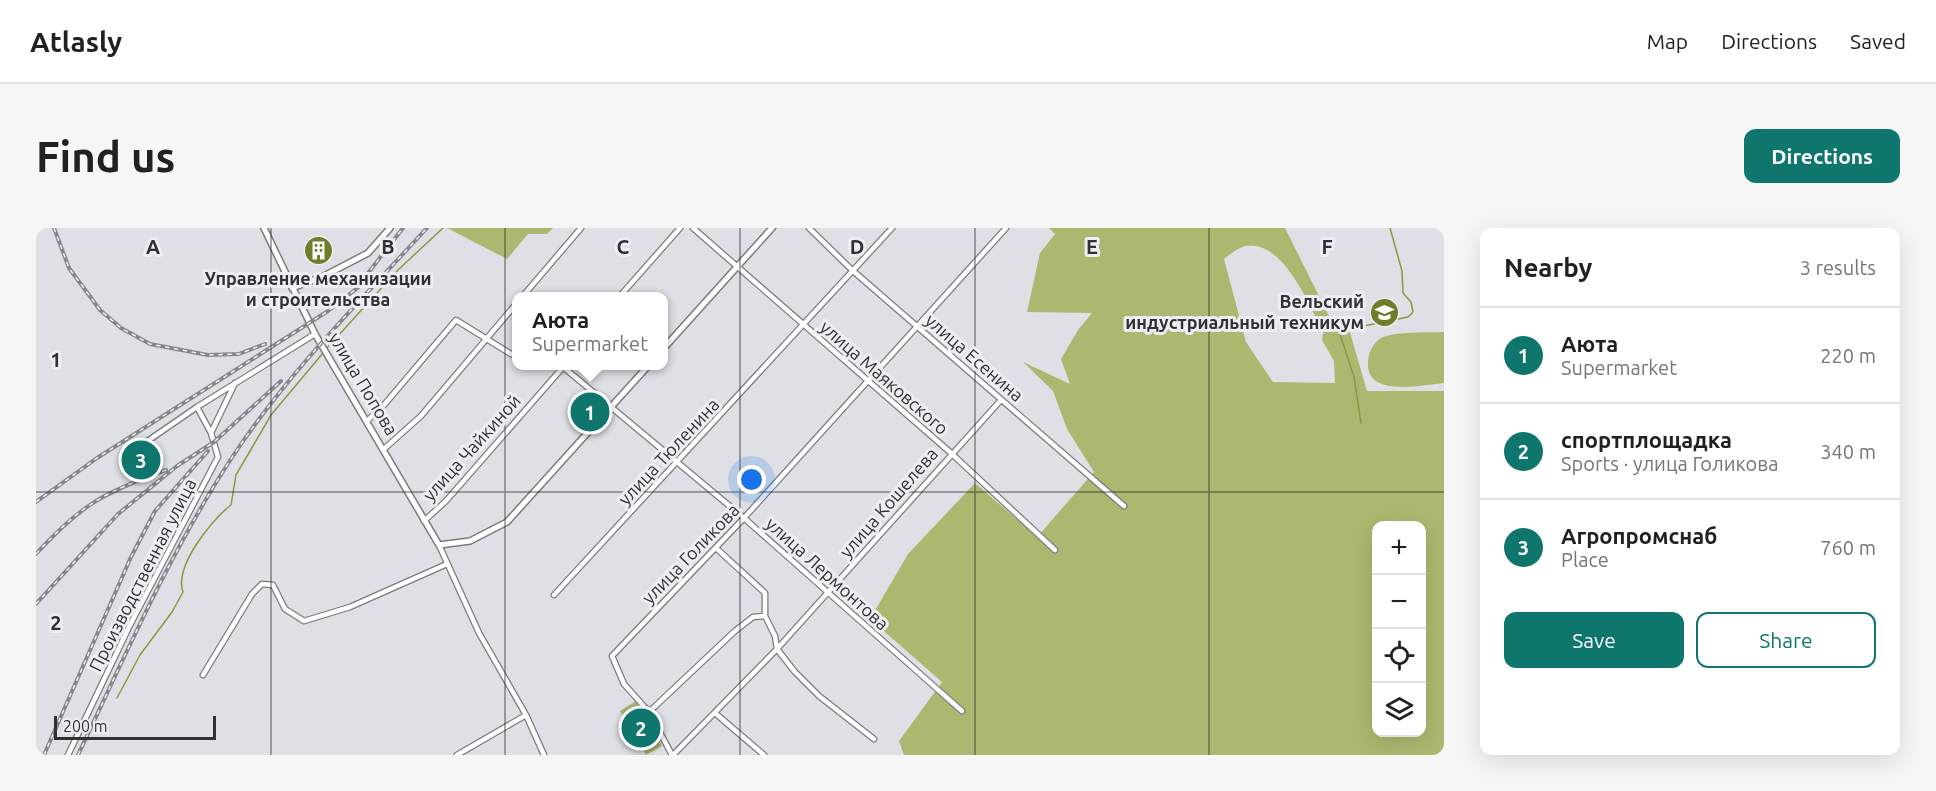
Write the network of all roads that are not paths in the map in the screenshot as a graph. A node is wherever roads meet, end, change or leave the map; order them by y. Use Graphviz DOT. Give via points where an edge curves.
graph roads {
  1 [pos="264,228"];
  2 [pos="390,228"];
  3 [pos="581,228"];
  4 [pos="680,228"];
  5 [pos="693,228"];
  6 [pos="772,228"];
  7 [pos="809,228"];
  8 [pos="892,228"];
  9 [pos="1006,228"];
  10 [pos="737,266"];
  11 [pos="852,270"];
  12 [pos="292,288"];
  13 [pos="527,292"];
  14 [pos="624,292"];
  15 [pos="512,309"];
  16 [pos="802,325"];
  17 [pos="916,326"];
  18 [pos="315,334"];
  19 [pos="487,339"];
  20 [pos="668,342"];
  21 [pos="512,353"];
  22 [pos="560,370"];
  23 [pos="568,370"];
  24 [pos="644,370"];
  25 [pos="866,381"];
  26 [pos="235,383"];
  27 [pos="1001,400"];
  28 [pos="197,407"];
  29 [pos="610,407"];
  30 [pos="367,421"];
  31 [pos="212,433"];
  32 [pos="136,449"];
  33 [pos="384,449"];
  34 [pos="951,453"];
  35 [pos="677,462"];
  36 [pos="1124,506"];
  37 [pos="744,518"];
  38 [pos="424,521"];
  39 [pos="439,545"];
  40 [pos="716,548"];
  41 [pos="1055,550"];
  42 [pos="447,564"];
  43 [pos="828,593"];
  44 [pos="554,595"];
  45 [pos="765,616"];
  46 [pos="777,648"];
  47 [pos="203,675"];
  48 [pos="962,711"];
  49 [pos="649,712"];
  50 [pos="715,713"];
  51 [pos="526,715"];
  52 [pos="874,739"];
  53 [pos="68,755"];
  54 [pos="457,755"];
  55 [pos="544,755"];
  56 [pos="672,755"];
  57 [pos="764,755"];
  1 -- 12 [label="street, улица Попова"];
  2 -- 12 [label="street" via="368,253"];
  3 -- 13 [label="street"];
  4 -- 14 [label="street"];
  5 -- 10 [label="street, улица Маяковского"];
  6 -- 10 [label="street"];
  7 -- 11 [label="street, улица Есенина"];
  8 -- 11 [label="street, улица Тюленина"];
  9 -- 17 [label="street, улица Голикова"];
  10 -- 16 [label="street, улица Маяковского"];
  10 -- 20 [label="street"];
  11 -- 16 [label="street, улица Тюленина"];
  11 -- 17 [label="street, улица Есенина"];
  12 -- 18 [label="street, улица Попова"];
  15 -- 19 [label="street"];
  16 -- 25 [label="street, улица Маяковского"];
  16 -- 35 [label="street, улица Тюленина"];
  17 -- 25 [label="street, улица Голикова"];
  17 -- 27 [label="street, улица Есенина"];
  18 -- 26 [label="street"];
  18 -- 30 [label="street, улица Попова"];
  19 -- 21 [label="street"];
  19 -- 30 [label="street" via="456,320"];
  19 -- 33 [label="street" via="420,416"];
  22 -- 38 [label="street, улица Чайкиной" via="446,501"];
  23 -- 29 [label="street, улица Лермонтова"];
  24 -- 29 [label="street"];
  25 -- 34 [label="street, улица Маяковского"];
  25 -- 37 [label="street, улица Голикова"];
  26 -- 28 [label="street"];
  26 -- 31 [label="street"];
  27 -- 34 [label="street, улица Кошелева"];
  27 -- 36 [label="street, улица Есенина"];
  28 -- 31 [label="street, Производственная улица"];
  28 -- 32 [label="street"];
  29 -- 35 [label="street, улица Лермонтова"];
  29 -- 39 [label="street" via="507,522 470,541"];
  30 -- 33 [label="street, улица Попова"];
  31 -- 53 [label="street, Производственная улица" via="218,457 211,473 130,624"];
  33 -- 38 [label="street, улица Попова"];
  34 -- 41 [label="street, улица Маяковского"];
  34 -- 43 [label="street, улица Кошелева"];
  35 -- 37 [label="street, улица Лермонтова"];
  35 -- 44 [label="street, улица Тюленина"];
  37 -- 40 [label="street, улица Голикова"];
  37 -- 43 [label="street, улица Лермонтова"];
  38 -- 39 [label="street, улица Попова"];
  39 -- 42 [label="street"];
  40 -- 45 [label="street" via="765,593"];
  40 -- 49 [label="street, улица Голикова" via="612,656 624,684"];
  42 -- 47 [label="street" via="351,607 304,621 285,609 273,585 262,584"];
  42 -- 51 [label="street" via="479,633"];
  43 -- 46 [label="street, улица Кошелева"];
  43 -- 48 [label="street, улица Лермонтова"];
  45 -- 46 [label="street" via="776,636"];
  45 -- 49 [label="street" via="753,617 735,631"];
  46 -- 50 [label="street, улица Кошелева"];
  46 -- 52 [label="street" via="819,696"];
  49 -- 56 [label="street, улица Голикова"];
  50 -- 56 [label="street, улица Кошелева"];
  50 -- 57 [label="street"];
  51 -- 54 [label="street"];
  51 -- 55 [label="street"];
}
